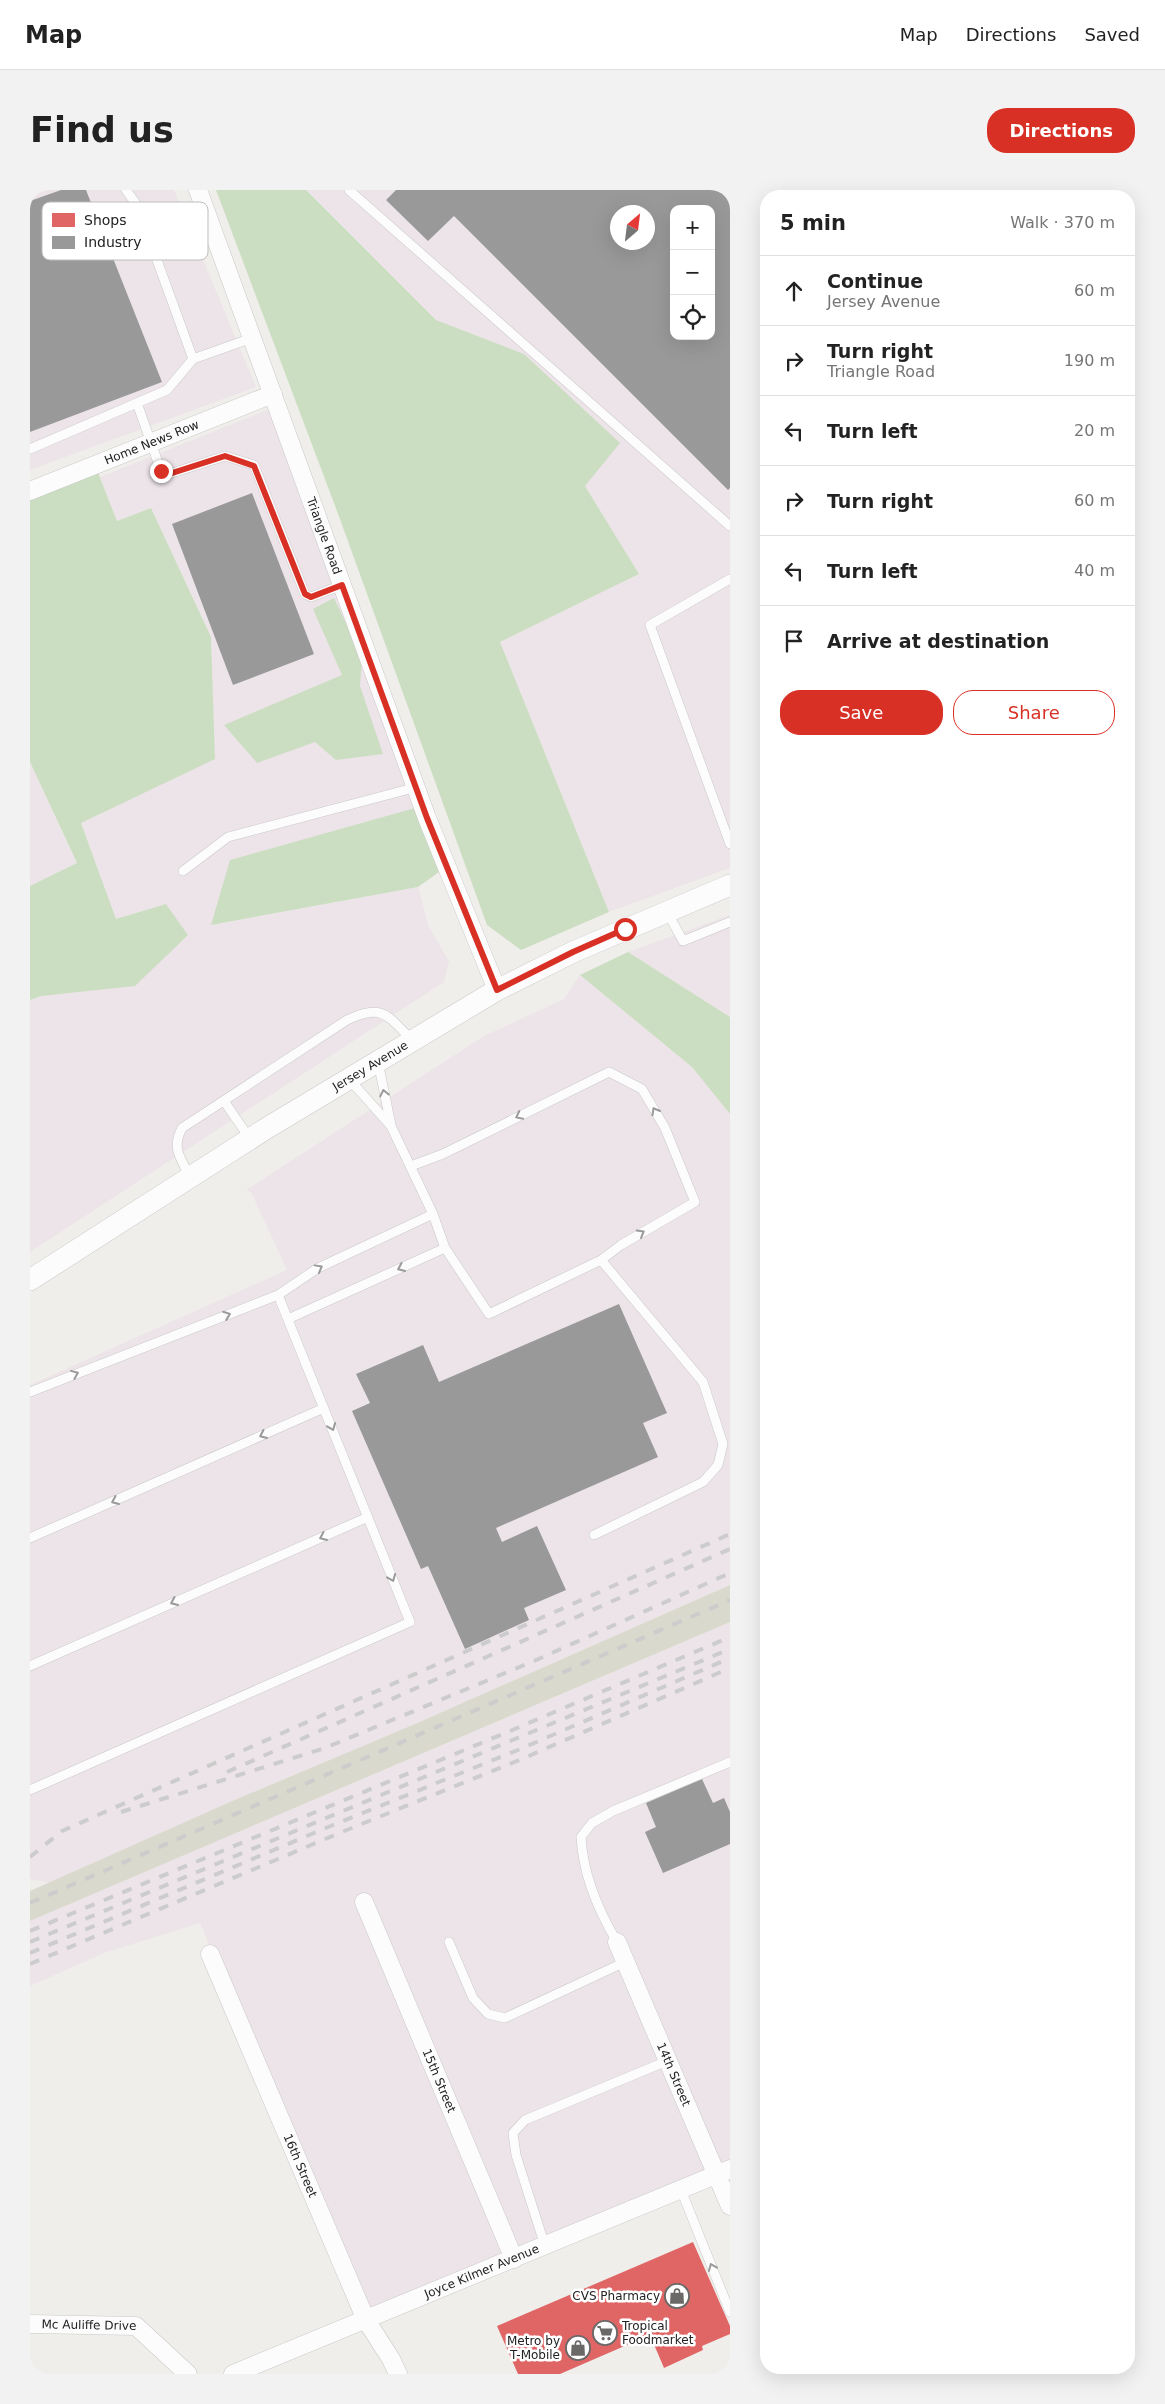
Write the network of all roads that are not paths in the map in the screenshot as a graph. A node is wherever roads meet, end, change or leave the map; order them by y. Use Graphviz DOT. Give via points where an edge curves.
graph roads {
  1 [pos="126,190"];
  2 [pos="198,190"];
  3 [pos="349,190"];
  4 [pos="135,202"];
  5 [pos="202,202"];
  6 [pos="208,217"];
  7 [pos="157,260"];
  8 [pos="252,338"];
  9 [pos="193,358"];
  10 [pos="273,394"];
  11 [pos="136,403"];
  12 [pos="151,443"];
  13 [pos="30,449"];
  14 [pos="30,491"];
  15 [pos="730,526"];
  16 [pos="730,579"];
  17 [pos="342,585"];
  18 [pos="417,787"];
  19 [pos="729,839"];
  20 [pos="183,871"];
  21 [pos="730,885"];
  22 [pos="667,912"];
  23 [pos="730,922"];
  24 [pos="497,990"];
  25 [pos="412,1040"];
  26 [pos="377,1061"];
  27 [pos="348,1078"];
  28 [pos="224,1101"];
  29 [pos="391,1126"];
  30 [pos="250,1139"];
  31 [pos="411,1166"];
  32 [pos="190,1177"];
  33 [pos="433,1214"];
  34 [pos="445,1248"];
  35 [pos="601,1260"];
  36 [pos="30,1280"];
  37 [pos="278,1295"];
  38 [pos="288,1319"];
  39 [pos="30,1392"];
  40 [pos="324,1408"];
  41 [pos="368,1517"];
  42 [pos="594,1535"];
  43 [pos="30,1538"];
  44 [pos="30,1666"];
  45 [pos="730,1762"];
  46 [pos="30,1790"];
  47 [pos="364,1902"];
  48 [pos="449,1942"];
  49 [pos="617,1942"];
  50 [pos="210,1954"];
  51 [pos="625,1962"];
  52 [pos="667,2062"];
  53 [pos="723,2172"];
  54 [pos="680,2190"];
  55 [pos="730,2206"];
  56 [pos="545,2246"];
  57 [pos="514,2259"];
  58 [pos="730,2312"];
  59 [pos="366,2320"];
  60 [pos="30,2324"];
  61 [pos="188,2374"];
  62 [pos="233,2374"];
  63 [pos="398,2374"];
  1 -- 4 [label="lane"];
  2 -- 5 [label="street, Triangle Road"];
  3 -- 15 [label="lane"];
  6 -- 8 [label="street, Triangle Road"];
  7 -- 9 [label="lane"];
  8 -- 9 [label="lane"];
  8 -- 10 [label="street, Triangle Road"];
  9 -- 11 [label="lane" via="167,390"];
  10 -- 12 [label="street, Home News Row"];
  10 -- 17 [label="street, Triangle Road"];
  11 -- 12 [label="lane"];
  11 -- 13 [label="lane"];
  12 -- 14 [label="street, Home News Row"];
  12 -- 17 [label="lane" via="161,471 166,475 225,456 254,466 305,594 311,597"];
  16 -- 19 [label="lane" via="650,625"];
  17 -- 18 [label="street, Triangle Road"];
  18 -- 20 [label="lane" via="228,836"];
  18 -- 24 [label="street, Triangle Road"];
  21 -- 22 [label="street, Jersey Avenue"];
  22 -- 23 [label="lane" via="683,940"];
  22 -- 24 [label="street, Jersey Avenue" via="573,952"];
  24 -- 25 [label="street, Jersey Avenue"];
  25 -- 26 [label="street, Jersey Avenue"];
  25 -- 28 [label="lane" via="389,1017 365,1011"];
  26 -- 27 [label="street, Jersey Avenue"];
  29 -- 26 [label="lane, one-way"];
  27 -- 29 [label="lane"];
  27 -- 30 [label="street, Jersey Avenue"];
  28 -- 30 [label="lane"];
  28 -- 32 [label="lane" via="182,1128 176,1140 177,1150"];
  29 -- 31 [label="lane"];
  30 -- 32 [label="street, Jersey Avenue"];
  31 -- 33 [label="lane"];
  35 -- 31 [label="lane, one-way" via="695,1202 665,1128 642,1089 609,1072 443,1154"];
  32 -- 36 [label="street, Jersey Avenue"];
  33 -- 34 [label="lane"];
  37 -- 33 [label="lane, one-way" via="318,1268"];
  34 -- 35 [label="lane" via="489,1314"];
  34 -- 38 [label="lane, one-way"];
  35 -- 42 [label="lane" via="703,1382 723,1444 718,1465 703,1482"];
  37 -- 38 [label="lane"];
  39 -- 37 [label="lane, one-way"];
  38 -- 40 [label="lane"];
  40 -- 41 [label="lane, one-way"];
  40 -- 43 [label="lane, one-way"];
  41 -- 44 [label="lane, one-way"];
  41 -- 46 [label="lane, one-way" via="410,1622"];
  45 -- 49 [label="lane" via="613,1811 592,1822 581,1837 582,1858 599,1908"];
  47 -- 57 [label="street, 15th Street"];
  48 -- 51 [label="lane" via="473,1998 488,2014 505,2018"];
  49 -- 51 [label="street, 14th Street"];
  50 -- 59 [label="street, 16th Street"];
  51 -- 52 [label="street, 14th Street"];
  52 -- 53 [label="street, 14th Street"];
  52 -- 56 [label="lane" via="525,2120 513,2133 516,2155"];
  53 -- 54 [label="street, Joyce Kilmer Avenue"];
  53 -- 55 [label="street, 14th Street"];
  54 -- 56 [label="street, Joyce Kilmer Avenue"];
  58 -- 54 [label="lane, one-way"];
  56 -- 57 [label="street, Joyce Kilmer Avenue"];
  57 -- 59 [label="street, Joyce Kilmer Avenue"];
  59 -- 62 [label="street, Joyce Kilmer Avenue"];
  59 -- 63 [label="street, 16th Street"];
  60 -- 61 [label="street, Mc Auliffe Drive" via="136,2326"];
}
